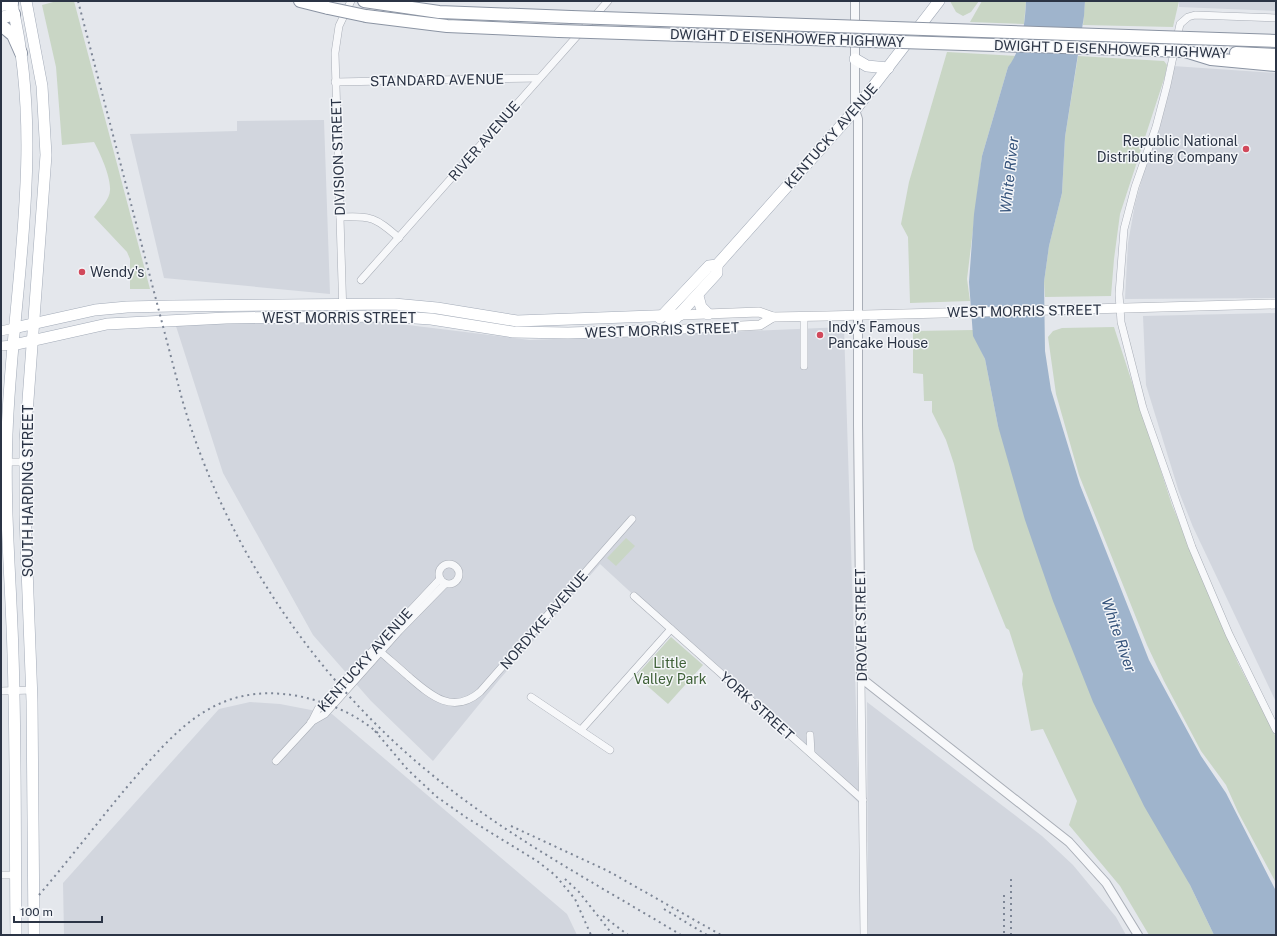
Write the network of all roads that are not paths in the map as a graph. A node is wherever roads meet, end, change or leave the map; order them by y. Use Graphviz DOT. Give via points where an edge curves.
graph roads {
  1 [pos="25,1"];
  2 [pos="300,1"];
  3 [pos="351,1"];
  4 [pos="608,1"];
  5 [pos="855,1"];
  6 [pos="939,1"];
  7 [pos="368,2"];
  8 [pos="9,6"];
  9 [pos="1,18"];
  10 [pos="1276,18"];
  11 [pos="1,25"];
  12 [pos="1276,33"];
  13 [pos="1121,34"];
  14 [pos="1276,41"];
  15 [pos="1185,52"];
  16 [pos="21,53"];
  17 [pos="1276,55"];
  18 [pos="855,59"];
  19 [pos="1276,65"];
  20 [pos="888,68"];
  21 [pos="539,78"];
  22 [pos="335,82"];
  23 [pos="855,110"];
  24 [pos="340,217"];
  25 [pos="399,238"];
  26 [pos="717,265"];
  27 [pos="361,280"];
  28 [pos="698,296"];
  29 [pos="1276,304"];
  30 [pos="343,305"];
  31 [pos="1115,309"];
  32 [pos="467,313"];
  33 [pos="708,314"];
  34 [pos="680,315"];
  35 [pos="858,315"];
  36 [pos="343,316"];
  37 [pos="662,316"];
  38 [pos="804,316"];
  39 [pos="413,317"];
  40 [pos="773,317"];
  41 [pos="542,320"];
  42 [pos="33,324"];
  43 [pos="477,327"];
  44 [pos="14,328"];
  45 [pos="665,330"];
  46 [pos="1,331"];
  47 [pos="646,331"];
  48 [pos="32,340"];
  49 [pos="12,345"];
  50 [pos="1,346"];
  51 [pos="804,366"];
  52 [pos="4,462"];
  53 [pos="25,462"];
  54 [pos="4,513"];
  55 [pos="632,519"];
  56 [pos="442,581"];
  57 [pos="634,596"];
  58 [pos="671,629"];
  59 [pos="378,649"];
  60 [pos="861,678"];
  61 [pos="32,690"];
  62 [pos="1,691"];
  63 [pos="14,691"];
  64 [pos="531,697"];
  65 [pos="581,730"];
  66 [pos="1276,730"];
  67 [pos="810,735"];
  68 [pos="610,750"];
  69 [pos="811,753"];
  70 [pos="276,761"];
  71 [pos="863,800"];
  72 [pos="1,875"];
  73 [pos="15,875"];
  74 [pos="16,935"];
  75 [pos="34,935"];
  76 [pos="864,935"];
  77 [pos="1138,935"];
  1 -- 8 [label="main road"];
  1 -- 42 [label="main road, SOUTH HARDING STREET" via="41,79 46,137 44,195"];
  2 -- 15 [label="highway, DWIGHT D EISENHOWER HIGHWAY, bridge" via="366,16 441,25"];
  3 -- 22 [label="street, DIVISION STREET" via="337,34"];
  4 -- 21 [label="street, RIVER AVENUE"];
  5 -- 18 [label="street, DROVER STREET"];
  6 -- 20 [label="main road, KENTUCKY AVENUE"];
  7 -- 13 [label="highway, DWIGHT D EISENHOWER HIGHWAY, bridge" via="439,12"];
  8 -- 9 [label="highway"];
  8 -- 16 [label="main road, SOUTH HARDING STREET"];
  10 -- 31 [label="street" via="1195,15 1185,19 1177,28 1167,85 1127,216"];
  11 -- 16 [label="highway" via="13,35"];
  12 -- 13 [label="highway, bridge"];
  13 -- 14 [label="highway, DWIGHT D EISENHOWER HIGHWAY, bridge"];
  15 -- 17 [label="highway, DWIGHT D EISENHOWER HIGHWAY"];
  15 -- 19 [label="highway" via="1211,59"];
  16 -- 44 [label="main road, SOUTH HARDING STREET" via="28,154"];
  18 -- 20 [label="main road" via="867,66"];
  18 -- 23 [label="street, DROVER STREET"];
  20 -- 23 [label="main road, KENTUCKY AVENUE"];
  21 -- 22 [label="street, STANDARD AVENUE"];
  21 -- 25 [label="street, RIVER AVENUE"];
  22 -- 24 [label="street, DIVISION STREET"];
  23 -- 26 [label="main road, KENTUCKY AVENUE"];
  23 -- 35 [label="street, DROVER STREET" via="858,125"];
  24 -- 25 [label="street" via="371,217"];
  24 -- 30 [label="street, DIVISION STREET"];
  25 -- 27 [label="street, RIVER AVENUE"];
  26 -- 28 [label="main road, KENTUCKY AVENUE" via="717,273"];
  26 -- 37 [label="main road, KENTUCKY AVENUE" via="709,266"];
  28 -- 33 [label="main road" via="701,306"];
  28 -- 34 [label="main road, KENTUCKY AVENUE"];
  29 -- 31 [label="main road, WEST MORRIS STREET"];
  30 -- 32 [label="main road, WEST MORRIS STREET" via="409,306"];
  30 -- 36 [label="street, DIVISION STREET"];
  30 -- 42 [label="main road, WEST MORRIS STREET" via="127,307 95,310"];
  31 -- 35 [label="main road, WEST MORRIS STREET"];
  31 -- 66 [label="street" via="1143,408 1192,547 1229,634"];
  32 -- 39 [label="main road" via="459,318 428,313"];
  32 -- 41 [label="main road, WEST MORRIS STREET" via="506,320"];
  33 -- 34 [label="main road, WEST MORRIS STREET"];
  33 -- 40 [label="main road, WEST MORRIS STREET" via="759,312"];
  34 -- 37 [label="main road, WEST MORRIS STREET"];
  34 -- 45 [label="main road, KENTUCKY AVENUE"];
  35 -- 38 [label="main road, WEST MORRIS STREET"];
  35 -- 60 [label="street, DROVER STREET"];
  36 -- 39 [label="main road, WEST MORRIS STREET"];
  36 -- 48 [label="main road, WEST MORRIS STREET" via="128,322 86,327"];
  37 -- 41 [label="main road, WEST MORRIS STREET"];
  37 -- 47 [label="main road, KENTUCKY AVENUE"];
  38 -- 40 [label="main road, WEST MORRIS STREET"];
  38 -- 51 [label="street"];
  39 -- 43 [label="main road, WEST MORRIS STREET"];
  40 -- 45 [label="main road, WEST MORRIS STREET" via="760,325"];
  41 -- 43 [label="main road" via="525,325 488,322"];
  42 -- 44 [label="main road, WEST MORRIS STREET"];
  42 -- 48 [label="main road, SOUTH HARDING STREET"];
  43 -- 47 [label="main road, WEST MORRIS STREET" via="531,333"];
  44 -- 46 [label="main road, WEST MORRIS STREET"];
  44 -- 49 [label="main road, SOUTH HARDING STREET"];
  45 -- 47 [label="main road, WEST MORRIS STREET"];
  48 -- 49 [label="main road, WEST MORRIS STREET"];
  48 -- 53 [label="main road, SOUTH HARDING STREET"];
  49 -- 50 [label="main road, WEST MORRIS STREET"];
  49 -- 52 [label="main road, SOUTH HARDING STREET"];
  52 -- 53 [label="street"];
  52 -- 54 [label="main road, SOUTH HARDING STREET"];
  53 -- 61 [label="main road, SOUTH HARDING STREET"];
  54 -- 63 [label="main road, SOUTH HARDING STREET"];
  55 -- 59 [label="street, NORDYKE AVENUE" via="480,692 463,701 445,701 429,694"];
  56 -- 59 [label="street, KENTUCKY AVENUE"];
  57 -- 58 [label="street, YORK STREET"];
  58 -- 65 [label="street"];
  58 -- 69 [label="street, YORK STREET"];
  59 -- 70 [label="street, KENTUCKY AVENUE" via="318,710 311,722"];
  60 -- 71 [label="street, DROVER STREET"];
  60 -- 77 [label="street" via="1069,842 1104,880"];
  61 -- 63 [label="street"];
  61 -- 75 [label="main road, SOUTH HARDING STREET"];
  62 -- 63 [label="street"];
  63 -- 73 [label="main road, SOUTH HARDING STREET"];
  64 -- 65 [label="street"];
  65 -- 68 [label="street"];
  67 -- 69 [label="street"];
  69 -- 71 [label="street, YORK STREET"];
  71 -- 76 [label="street, DROVER STREET"];
  72 -- 73 [label="street"];
  73 -- 74 [label="main road, SOUTH HARDING STREET"];
}
